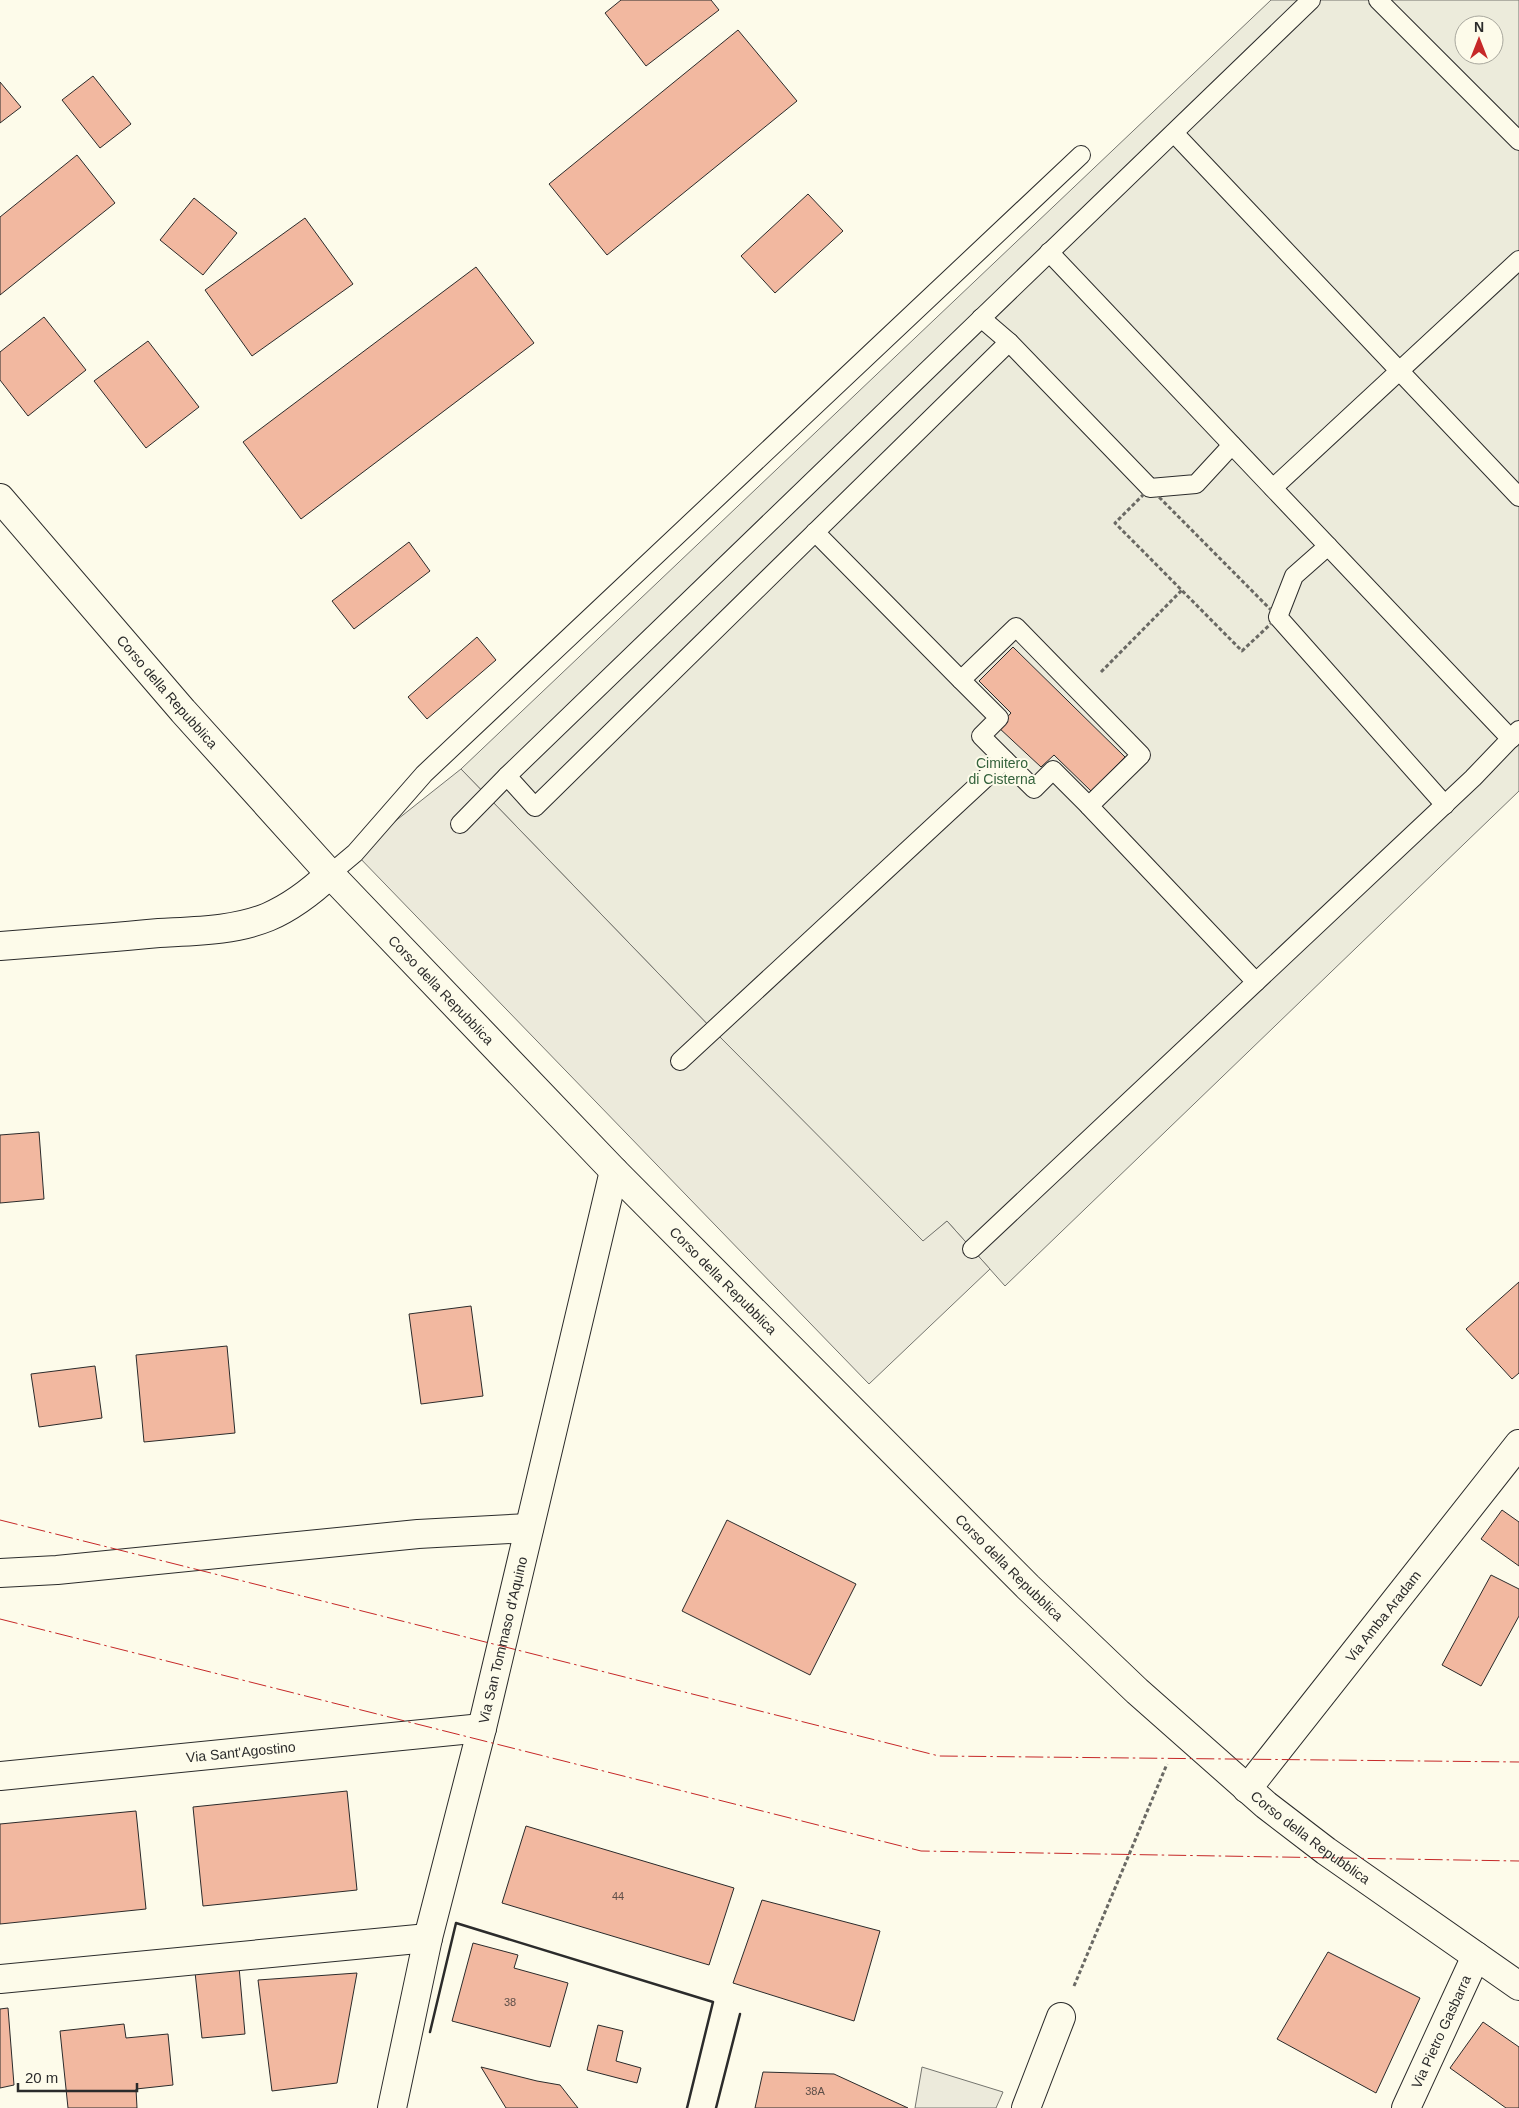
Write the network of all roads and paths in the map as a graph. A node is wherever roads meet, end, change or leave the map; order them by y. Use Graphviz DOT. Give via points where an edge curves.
graph roads {
  1 [pos="1311,0"];
  2 [pos="1378,0"];
  3 [pos="1174,133"];
  4 [pos="1519,141"];
  5 [pos="1081,155"];
  6 [pos="1050,252"];
  7 [pos="1519,260"];
  8 [pos="981,318"];
  9 [pos="1009,342"];
  10 [pos="1399,371"];
  11 [pos="1232,445"];
  12 [pos="1150,488"];
  13 [pos="1273,488"];
  14 [pos="1519,497"];
  15 [pos="0,498"];
  16 [pos="815,532"];
  17 [pos="1328,546"];
  18 [pos="1182,590"];
  19 [pos="1278,617"];
  20 [pos="961,680"];
  21 [pos="1080,692"];
  22 [pos="1515,735"];
  23 [pos="1005,760"];
  24 [pos="507,776"];
  25 [pos="1445,805"];
  26 [pos="1088,806"];
  27 [pos="460,824"];
  28 [pos="330,874"];
  29 [pos="0,946"];
  30 [pos="1256,982"];
  31 [pos="680,1061"];
  32 [pos="614,1171"];
  33 [pos="972,1249"];
  34 [pos="1519,1444"];
  35 [pos="529,1528"];
  36 [pos="0,1573"];
  37 [pos="482,1728"];
  38 [pos="1181,1730"];
  39 [pos="0,1776"];
  40 [pos="1247,1789"];
  41 [pos="428,1938"];
  42 [pos="1476,1956"];
  43 [pos="0,1979"];
  44 [pos="1519,1986"];
  45 [pos="1061,2017"];
  46 [pos="392,2108"];
  47 [pos="1026,2108"];
  48 [pos="1406,2108"];
  1 -- 3 [label="lane"];
  2 -- 4 [label="lane"];
  3 -- 6 [label="lane"];
  3 -- 10 [label="lane"];
  5 -- 28 [label="lane" via="424,774 355,853"];
  6 -- 8 [label="lane"];
  6 -- 11 [label="lane"];
  7 -- 10 [label="lane"];
  8 -- 9 [label="lane"];
  8 -- 24 [label="lane"];
  9 -- 12 [label="lane"];
  9 -- 16 [label="lane"];
  10 -- 13 [label="lane"];
  10 -- 14 [label="lane"];
  11 -- 12 [label="lane" via="1196,484"];
  11 -- 13 [label="lane"];
  12 -- 18 [label="path" via="1115,523"];
  12 -- 19 [label="path"];
  13 -- 17 [label="lane"];
  15 -- 28 [label="street, Corso della Repubblica" via="182,711"];
  16 -- 20 [label="lane"];
  16 -- 24 [label="lane" via="535,807"];
  17 -- 19 [label="lane" via="1294,576"];
  17 -- 22 [label="lane"];
  18 -- 19 [label="path" via="1242,651"];
  18 -- 21 [label="path"];
  19 -- 25 [label="lane"];
  20 -- 21 [label="lane" via="1016,627"];
  20 -- 23 [label="lane" via="999,718 981,736"];
  21 -- 26 [label="lane" via="1141,754"];
  22 -- 25 [label="lane"];
  23 -- 26 [label="lane" via="1034,790 1053,770"];
  23 -- 31 [label="lane"];
  24 -- 27 [label="lane"];
  25 -- 30 [label="lane"];
  26 -- 30 [label="lane"];
  28 -- 29 [label="street" via="288,907 249,923 212,929"];
  28 -- 32 [label="street, Corso della Repubblica"];
  30 -- 33 [label="lane"];
  32 -- 35 [label="street, Via San Tommaso d'Aquino"];
  32 -- 38 [label="street, Corso della Repubblica" via="1028,1587"];
  34 -- 40 [label="street, Via Amba Aradam"];
  35 -- 36 [label="street" via="418,1534"];
  35 -- 37 [label="street, Via San Tommaso d'Aquino"];
  37 -- 39 [label="street, Via Sant'Agostino"];
  37 -- 41 [label="street, Via San Tommaso d'Aquino"];
  38 -- 40 [label="street, Corso della Repubblica"];
  38 -- 45 [label="path"];
  40 -- 42 [label="street, Corso della Repubblica" via="1326,1851"];
  41 -- 43 [label="street"];
  41 -- 46 [label="street, Via San Tommaso d'Aquino"];
  42 -- 44 [label="street, Corso della Repubblica"];
  42 -- 48 [label="street, Via Pietro Gasbarra"];
  45 -- 47 [label="street"];
}
